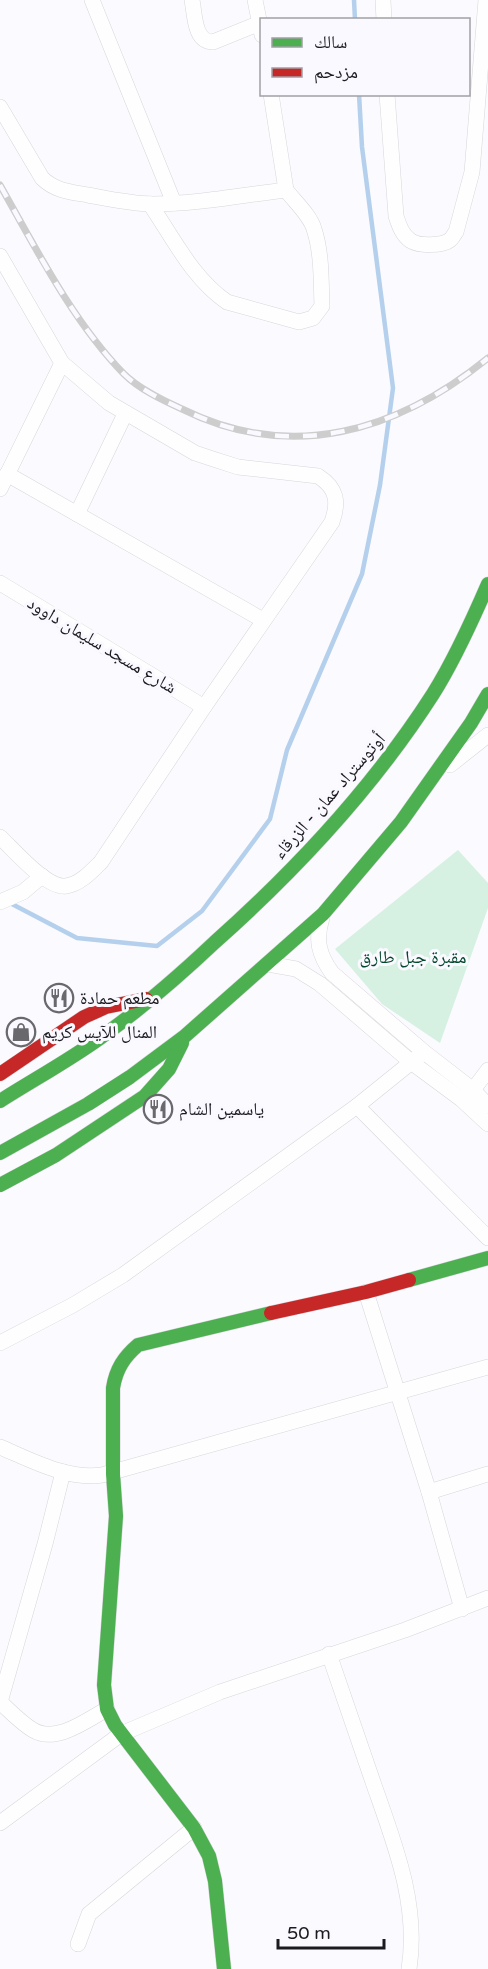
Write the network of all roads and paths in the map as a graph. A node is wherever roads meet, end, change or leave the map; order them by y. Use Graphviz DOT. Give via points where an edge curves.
graph roads {
  1 [pos="92,0"];
  2 [pos="192,0"];
  3 [pos="255,0"];
  4 [pos="383,0"];
  5 [pos="486,0"];
  6 [pos="384,18"];
  7 [pos="260,29"];
  8 [pos="271,96"];
  9 [pos="387,96"];
  10 [pos="0,107"];
  11 [pos="286,190"];
  12 [pos="174,203"];
  13 [pos="150,204"];
  14 [pos="0,256"];
  15 [pos="62,363"];
  16 [pos="125,414"];
  17 [pos="8,474"];
  18 [pos="0,489"];
  19 [pos="77,514"];
  20 [pos="0,584"];
  21 [pos="488,584"];
  22 [pos="263,620"];
  23 [pos="488,694"];
  24 [pos="204,706"];
  25 [pos="471,723"];
  26 [pos="488,733"];
  27 [pos="437,774"];
  28 [pos="0,837"];
  29 [pos="42,876"];
  30 [pos="0,902"];
  31 [pos="323,914"];
  32 [pos="268,964"];
  33 [pos="153,998"];
  34 [pos="185,1036"];
  35 [pos="423,1052"];
  36 [pos="411,1062"];
  37 [pos="488,1070"];
  38 [pos="0,1074"];
  39 [pos="473,1090"];
  40 [pos="0,1101"];
  41 [pos="357,1106"];
  42 [pos="488,1106"];
  43 [pos="488,1124"];
  44 [pos="0,1153"];
  45 [pos="4,1179"];
  46 [pos="488,1239"];
  47 [pos="488,1258"];
  48 [pos="366,1292"];
  49 [pos="0,1343"];
  50 [pos="488,1367"];
  51 [pos="397,1393"];
  52 [pos="0,1448"];
  53 [pos="63,1472"];
  54 [pos="488,1473"];
  55 [pos="113,1474"];
  56 [pos="429,1492"];
  57 [pos="488,1598"];
  58 [pos="462,1609"];
  59 [pos="328,1654"];
  60 [pos="0,1702"];
  61 [pos="107,1709"];
  62 [pos="121,1734"];
  63 [pos="0,1823"];
  64 [pos="194,1828"];
  65 [pos="78,1944"];
  66 [pos="224,1969"];
  67 [pos="409,1969"];
  1 -- 12 [label="street"];
  2 -- 7 [label="street" via="202,40 213,42"];
  3 -- 7 [label="street"];
  4 -- 6 [label="street"];
  5 -- 9 [label="street" via="472,172 456,232 444,243 412,242 399,225"];
  8 -- 11 [label="street"];
  10 -- 13 [label="street" via="50,185 68,192"];
  11 -- 12 [label="street"];
  11 -- 13 [label="street" via="315,229 319,258 322,306 313,318 299,322 227,303 217,296"];
  12 -- 13 [label="street"];
  14 -- 15 [label="street"];
  15 -- 16 [label="street"];
  15 -- 17 [label="street"];
  16 -- 19 [label="street"];
  16 -- 22 [label="street" via="195,453 238,467 318,476 326,482 336,498 332,522"];
  17 -- 18 [label="street"];
  17 -- 19 [label="street"];
  19 -- 22 [label="street"];
  20 -- 24 [label="street, شارع مسجد سليمان داوود"];
  21 -- 33 [label="main road, أوتوستراد عمان - الزرقاء" via="434,693 361,790 281,880"];
  22 -- 24 [label="street"];
  23 -- 25 [label="main road"];
  24 -- 29 [label="street" via="100,862 72,885 63,886"];
  25 -- 26 [label="street"];
  25 -- 27 [label="main road"];
  26 -- 27 [label="street"];
  27 -- 31 [label="main road"];
  28 -- 29 [label="street"];
  29 -- 30 [label="street" via="23,892"];
  31 -- 32 [label="main road"];
  31 -- 35 [label="street" via="318,945 332,973"];
  32 -- 34 [label="main road"];
  32 -- 36 [label="street" via="309,975"];
  33 -- 38 [label="main road" via="106,1007 84,1017"];
  33 -- 40 [label="main road, أوتوستراد عمان - الزرقاء" via="100,1038"];
  34 -- 44 [label="main road" via="88,1104"];
  34 -- 45 [label="main road" via="169,1069 145,1096 83,1138"];
  35 -- 36 [label="street"];
  35 -- 39 [label="street"];
  36 -- 41 [label="street"];
  36 -- 43 [label="street"];
  37 -- 39 [label="street"];
  39 -- 42 [label="street"];
  41 -- 46 [label="street"];
  41 -- 49 [label="street" via="123,1275"];
  47 -- 48 [label="main road"];
  48 -- 51 [label="street"];
  48 -- 55 [label="main road" via="138,1345 119,1365 113,1388"];
  50 -- 51 [label="street"];
  51 -- 55 [label="street"];
  51 -- 56 [label="street"];
  52 -- 53 [label="street"];
  53 -- 55 [label="street" via="85,1476"];
  53 -- 60 [label="street"];
  54 -- 56 [label="street"];
  55 -- 61 [label="main road" via="116,1516 104,1685"];
  56 -- 58 [label="street"];
  57 -- 58 [label="street"];
  58 -- 59 [label="street"];
  59 -- 62 [label="street" via="219,1692"];
  59 -- 67 [label="street" via="404,1874 411,1917"];
  60 -- 61 [label="street" via="33,1730 47,1734 68,1730"];
  61 -- 62 [label="main road"];
  62 -- 63 [label="street"];
  62 -- 64 [label="main road"];
  64 -- 65 [label="street" via="89,1914"];
  64 -- 66 [label="main road" via="213,1868"];
}
